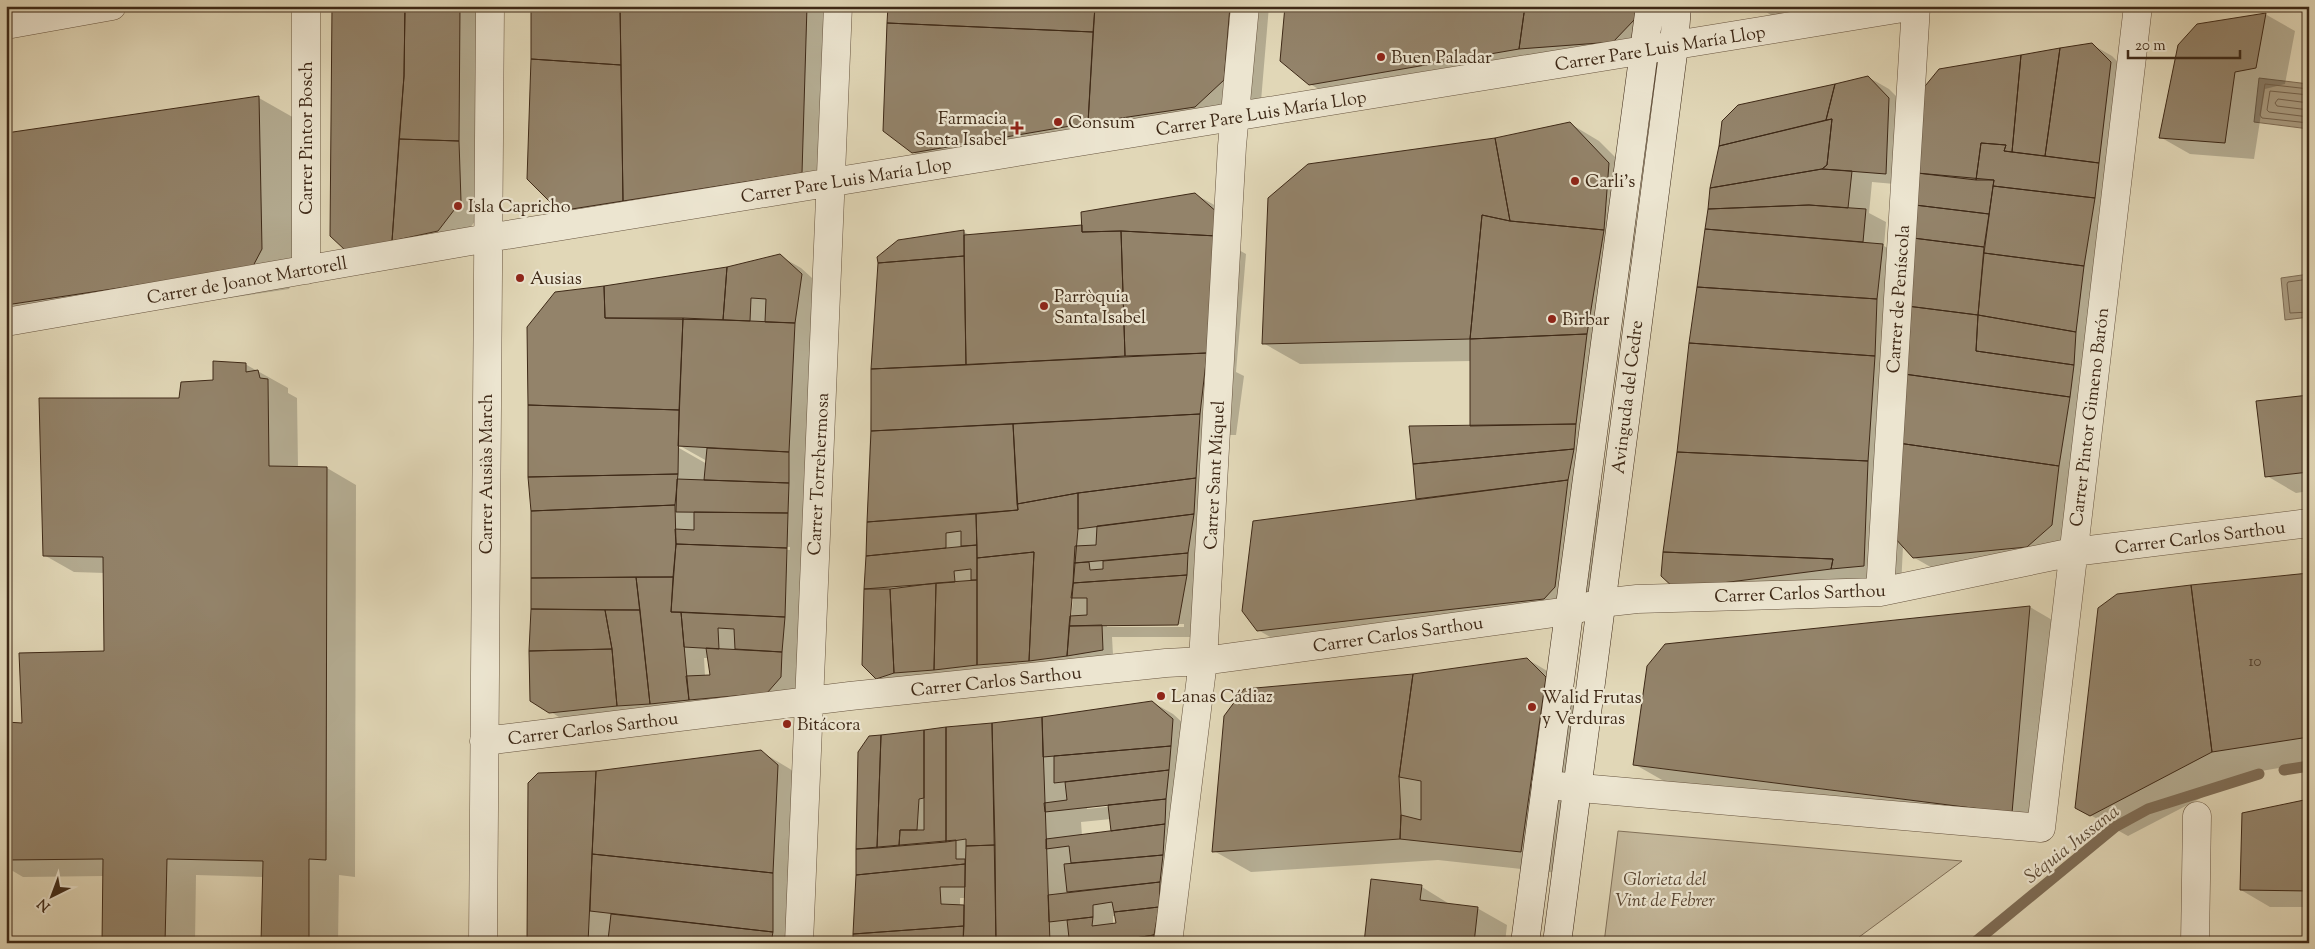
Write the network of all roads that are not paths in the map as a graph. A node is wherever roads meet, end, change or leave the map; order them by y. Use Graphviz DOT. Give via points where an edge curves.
graph roads {
  1 [pos="112,6"];
  2 [pos="306,6"];
  3 [pos="490,6"];
  4 [pos="838,6"];
  5 [pos="1245,6"];
  6 [pos="1650,6"];
  7 [pos="1677,6"];
  8 [pos="1916,6"];
  9 [pos="2138,6"];
  10 [pos="6,25"];
  11 [pos="1674,46"];
  12 [pos="1643,51"];
  13 [pos="1235,117"];
  14 [pos="831,182"];
  15 [pos="488,238"];
  16 [pos="306,270"];
  17 [pos="6,322"];
  18 [pos="2309,523"];
  19 [pos="2074,552"];
  20 [pos="1880,592"];
  21 [pos="1601,602"];
  22 [pos="1569,611"];
  23 [pos="1203,661"];
  24 [pos="808,701"];
  25 [pos="484,741"];
  26 [pos="1546,785"];
  27 [pos="1577,788"];
  28 [pos="2197,816"];
  29 [pos="483,943"];
  30 [pos="800,943"];
  31 [pos="1168,943"];
  32 [pos="1525,943"];
  33 [pos="1557,943"];
  34 [pos="2195,943"];
  1 -- 10 [label="street"];
  2 -- 16 [label="street, Carrer Pintor Bosch"];
  3 -- 15 [label="street, Carrer Ausiàs March"];
  4 -- 14 [label="street, Carrer Torrehermosa"];
  5 -- 13 [label="street, Carrer Sant Miquel"];
  6 -- 12 [label="street, Avinguda del Cedre"];
  7 -- 11 [label="street, Avinguda del Cedre"];
  8 -- 11 [label="street, Carrer Pare Luis María Llop"];
  8 -- 20 [label="street, Carrer de Peníscola"];
  9 -- 19 [label="street, Carrer Pintor Gimeno Barón"];
  11 -- 12 [label="street, Carrer Pare Luis María Llop"];
  11 -- 21 [label="street, Avinguda del Cedre"];
  12 -- 13 [label="street, Carrer Pare Luis María Llop"];
  12 -- 22 [label="street, Avinguda del Cedre"];
  13 -- 14 [label="street, Carrer Pare Luis María Llop"];
  13 -- 23 [label="street, Carrer Sant Miquel"];
  14 -- 15 [label="street, Carrer Pare Luis María Llop"];
  14 -- 24 [label="street, Carrer Torrehermosa"];
  15 -- 16 [label="street, Carrer de Joanot Martorell"];
  15 -- 25 [label="street, Carrer Ausiàs March"];
  16 -- 17 [label="street, Carrer de Joanot Martorell"];
  18 -- 19 [label="street, Carrer Carlos Sarthou"];
  19 -- 20 [label="street, Carrer Carlos Sarthou"];
  19 -- 27 [label="street, Carrer Pintor Gimeno Barón" via="2041,828"];
  20 -- 21 [label="street, Carrer Carlos Sarthou"];
  21 -- 22 [label="street, Carrer Carlos Sarthou"];
  21 -- 27 [label="street, Avinguda del Cedre"];
  22 -- 23 [label="street, Carrer Carlos Sarthou"];
  22 -- 26 [label="street, Avinguda del Cedre"];
  23 -- 24 [label="street, Carrer Carlos Sarthou"];
  23 -- 31 [label="street, Carrer Sant Miquel"];
  24 -- 25 [label="street, Carrer Carlos Sarthou"];
  24 -- 30 [label="street, Carrer Torrehermosa"];
  25 -- 29 [label="street, Carrer Ausiàs March"];
  26 -- 27 [label="street"];
  26 -- 32 [label="street, Avinguda del Cedre"];
  27 -- 33 [label="street, Avinguda del Cedre"];
  28 -- 34 [label="street"];
}
